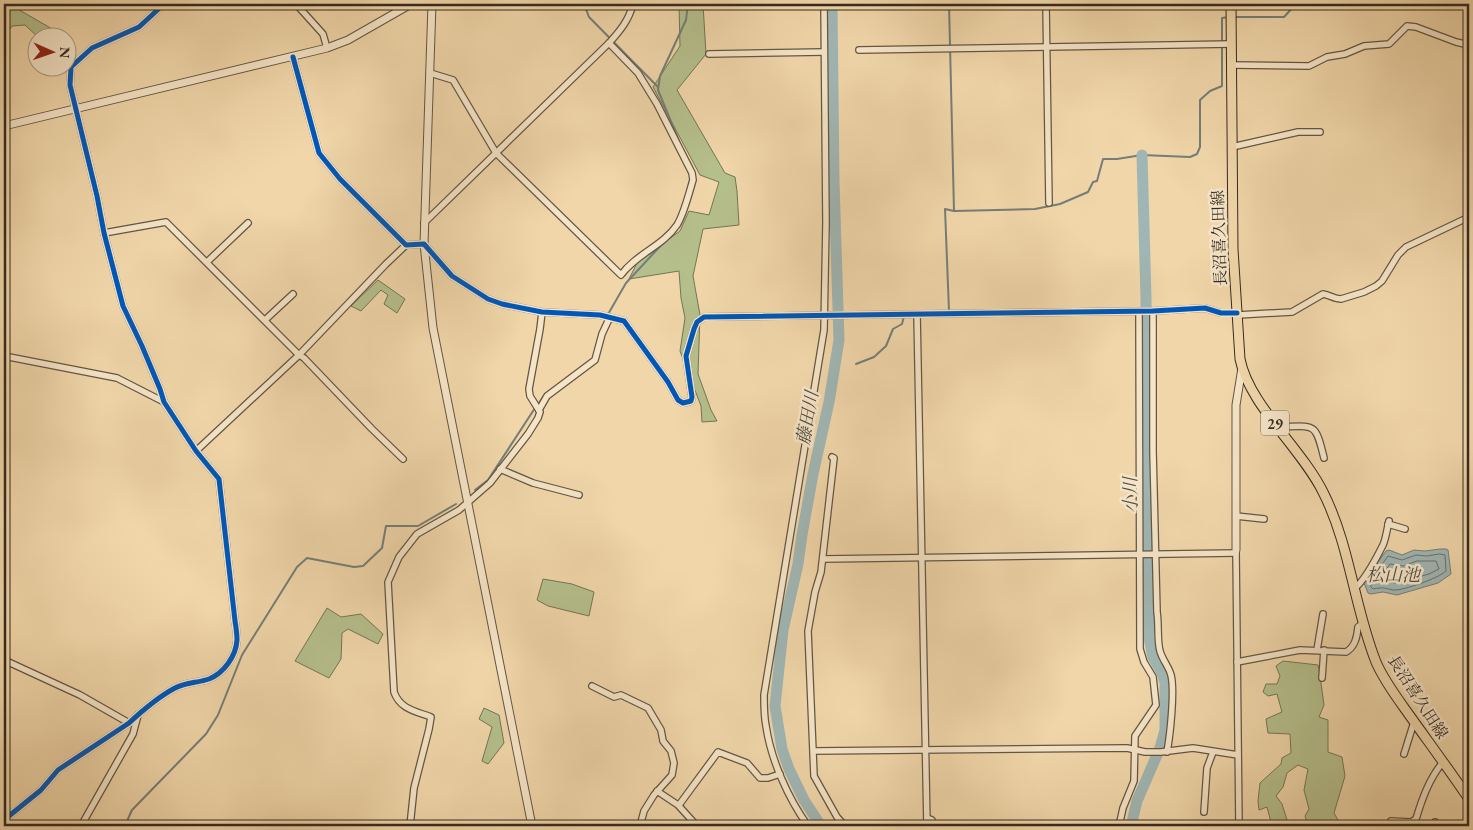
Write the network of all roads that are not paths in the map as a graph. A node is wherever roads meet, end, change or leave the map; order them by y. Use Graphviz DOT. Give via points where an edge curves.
graph roads {
  1 [pos="164,4"];
  2 [pos="296,4"];
  3 [pos="411,4"];
  4 [pos="432,4"];
  5 [pos="633,4"];
  6 [pos="824,4"];
  7 [pos="1046,4"];
  8 [pos="1231,4"];
  9 [pos="608,43"];
  10 [pos="1232,44"];
  11 [pos="1469,45"];
  12 [pos="1047,47"];
  13 [pos="327,48"];
  14 [pos="859,50"];
  15 [pos="824,52"];
  16 [pos="709,54"];
  17 [pos="293,57"];
  18 [pos="1232,65"];
  19 [pos="430,73"];
  20 [pos="77,109"];
  21 [pos="4,126"];
  22 [pos="1320,132"];
  23 [pos="1232,147"];
  24 [pos="496,153"];
  25 [pos="1048,203"];
  26 [pos="1469,217"];
  27 [pos="248,222"];
  28 [pos="424,223"];
  29 [pos="104,233"];
  30 [pos="424,244"];
  31 [pos="406,245"];
  32 [pos="207,262"];
  33 [pos="293,294"];
  34 [pos="1153,310"];
  35 [pos="1139,311"];
  36 [pos="542,312"];
  37 [pos="917,314"];
  38 [pos="1237,314"];
  39 [pos="824,315"];
  40 [pos="609,319"];
  41 [pos="265,320"];
  42 [pos="299,355"];
  43 [pos="4,356"];
  44 [pos="1242,368"];
  45 [pos="164,402"];
  46 [pos="539,410"];
  47 [pos="1278,427"];
  48 [pos="196,451"];
  49 [pos="832,458"];
  50 [pos="1324,458"];
  51 [pos="403,459"];
  52 [pos="500,469"];
  53 [pos="579,495"];
  54 [pos="468,502"];
  55 [pos="1236,516"];
  56 [pos="1264,518"];
  57 [pos="1406,529"];
  58 [pos="1236,552"];
  59 [pos="1139,554"];
  60 [pos="1155,554"];
  61 [pos="922,557"];
  62 [pos="823,559"];
  63 [pos="1354,589"];
  64 [pos="1323,614"];
  65 [pos="1363,623"];
  66 [pos="1320,650"];
  67 [pos="4,660"];
  68 [pos="1237,662"];
  69 [pos="1322,678"];
  70 [pos="592,686"];
  71 [pos="139,713"];
  72 [pos="1414,722"];
  73 [pos="129,723"];
  74 [pos="1134,749"];
  75 [pos="924,750"];
  76 [pos="814,751"];
  77 [pos="1164,752"];
  78 [pos="1213,752"];
  79 [pos="1404,754"];
  80 [pos="1238,755"];
  81 [pos="1443,762"];
  82 [pos="780,774"];
  83 [pos="657,791"];
  84 [pos="1469,799"];
  85 [pos="679,805"];
  86 [pos="1204,812"];
  87 [pos="926,818"];
  88 [pos="4,820"];
  89 [pos="1391,821"];
  90 [pos="1469,822"];
  91 [pos="1414,825"];
  92 [pos="81,826"];
  93 [pos="410,826"];
  94 [pos="532,826"];
  95 [pos="640,826"];
  96 [pos="697,826"];
  97 [pos="808,826"];
  98 [pos="845,826"];
  99 [pos="927,826"];
  100 [pos="932,826"];
  101 [pos="1120,826"];
  102 [pos="1239,826"];
  103 [pos="1463,826"];
  1 -- 20 [label="street" via="140,27 92,48 71,67 70,85"];
  2 -- 13 [label="street" via="324,34"];
  3 -- 13 [label="street" via="348,40"];
  4 -- 19 [label="street"];
  5 -- 9 [label="street" via="622,29"];
  6 -- 15 [label="street"];
  7 -- 12 [label="street"];
  8 -- 10 [label="main road, 長沼喜久田線 / 29"];
  9 -- 24 [label="street"];
  9 -- 24 [label="street" via="638,73 692,172 693,192 677,224 664,238 621,275"];
  10 -- 12 [label="street"];
  10 -- 18 [label="main road, 長沼喜久田線 / 29"];
  11 -- 18 [label="street" via="1407,26 1389,44 1364,46 1309,66"];
  12 -- 14 [label="street"];
  12 -- 25 [label="street"];
  13 -- 17 [label="street"];
  15 -- 16 [label="street"];
  15 -- 39 [label="street"];
  17 -- 20 [label="street"];
  17 -- 31 [label="street" via="319,153"];
  18 -- 23 [label="main road, 長沼喜久田線 / 29"];
  19 -- 24 [label="street" via="453,80"];
  19 -- 28 [label="street"];
  20 -- 21 [label="street"];
  20 -- 29 [label="street"];
  22 -- 23 [label="street" via="1298,132"];
  23 -- 38 [label="main road, 長沼喜久田線 / 29"];
  24 -- 28 [label="street"];
  26 -- 38 [label="street" via="1406,247 1382,281 1370,290 1337,299 1323,294 1292,312"];
  27 -- 32 [label="street"];
  28 -- 30 [label="street"];
  29 -- 32 [label="street" via="166,222"];
  29 -- 45 [label="street" via="123,306"];
  30 -- 31 [label="street"];
  30 -- 36 [label="street" via="452,276 488,299"];
  30 -- 54 [label="street" via="433,328"];
  31 -- 42 [label="street"];
  32 -- 41 [label="street"];
  33 -- 41 [label="street"];
  34 -- 35 [label="street"];
  34 -- 38 [label="street" via="1205,308"];
  34 -- 60 [label="street"];
  35 -- 37 [label="street"];
  35 -- 59 [label="street"];
  36 -- 40 [label="street" via="600,315"];
  36 -- 46 [label="street" via="529,389"];
  37 -- 39 [label="street"];
  37 -- 61 [label="street"];
  38 -- 44 [label="main road, 長沼喜久田線 / 29"];
  39 -- 40 [label="street" via="704,318 697,322 686,356 692,397 691,401 684,403 678,400 627,323"];
  39 -- 82 [label="street" via="818,375 764,695 765,726"];
  40 -- 46 [label="street" via="595,360 548,396"];
  41 -- 42 [label="street"];
  42 -- 48 [label="street"];
  42 -- 51 [label="street"];
  43 -- 45 [label="street" via="117,378"];
  44 -- 47 [label="main road, 長沼喜久田線 / 29" via="1248,383"];
  44 -- 55 [label="street" via="1236,405"];
  45 -- 48 [label="street"];
  46 -- 52 [label="street" via="540,416"];
  47 -- 50 [label="street" via="1307,426 1314,429"];
  47 -- 63 [label="main road, 長沼喜久田線 / 29" via="1314,476 1331,508"];
  48 -- 71 [label="street" via="219,479 236,649 229,662 215,675 176,687"];
  49 -- 62 [label="street"];
  52 -- 53 [label="street" via="533,483"];
  52 -- 54 [label="street" via="490,484"];
  54 -- 93 [label="street" via="418,534 399,557 388,582 394,692 397,701 431,717 414,788"];
  54 -- 94 [label="street"];
  55 -- 56 [label="street"];
  55 -- 58 [label="street"];
  57 -- 63 [label="street" via="1389,523 1380,551"];
  58 -- 60 [label="street"];
  58 -- 68 [label="street"];
  59 -- 60 [label="street"];
  59 -- 61 [label="street"];
  59 -- 74 [label="street" via="1140,649 1153,677 1156,705 1135,736"];
  60 -- 77 [label="street" via="1159,650 1171,675 1172,685 1170,731"];
  61 -- 62 [label="street"];
  61 -- 75 [label="street"];
  62 -- 76 [label="street" via="808,632"];
  63 -- 65 [label="main road, 長沼喜久田線 / 29"];
  64 -- 66 [label="street"];
  65 -- 66 [label="street" via="1358,627 1349,651"];
  65 -- 72 [label="main road, 長沼喜久田線 / 29" via="1376,663"];
  66 -- 68 [label="street" via="1300,650"];
  66 -- 69 [label="street"];
  67 -- 73 [label="street" via="80,695"];
  68 -- 80 [label="street"];
  70 -- 83 [label="street" via="648,708 674,763 672,775"];
  71 -- 73 [label="street"];
  71 -- 92 [label="street" via="133,734"];
  72 -- 79 [label="street"];
  72 -- 81 [label="main road, 長沼喜久田線 / 29"];
  73 -- 88 [label="street" via="58,770 41,790"];
  74 -- 75 [label="street"];
  74 -- 77 [label="street"];
  74 -- 101 [label="street" via="1134,781"];
  75 -- 76 [label="street"];
  75 -- 87 [label="street"];
  76 -- 98 [label="street" via="814,776"];
  77 -- 78 [label="street" via="1193,748"];
  78 -- 80 [label="street"];
  78 -- 86 [label="street" via="1207,768"];
  80 -- 102 [label="street"];
  81 -- 84 [label="main road, 長沼喜久田線 / 29"];
  81 -- 91 [label="street" via="1422,798"];
  82 -- 85 [label="street" via="760,778 747,763 718,752"];
  82 -- 97 [label="street" via="797,812"];
  83 -- 85 [label="street"];
  83 -- 95 [label="street" via="644,811"];
  85 -- 96 [label="street"];
  87 -- 99 [label="street"];
  87 -- 100 [label="street" via="932,820"];
  89 -- 91 [label="street"];
  90 -- 103 [label="main road"];
}
